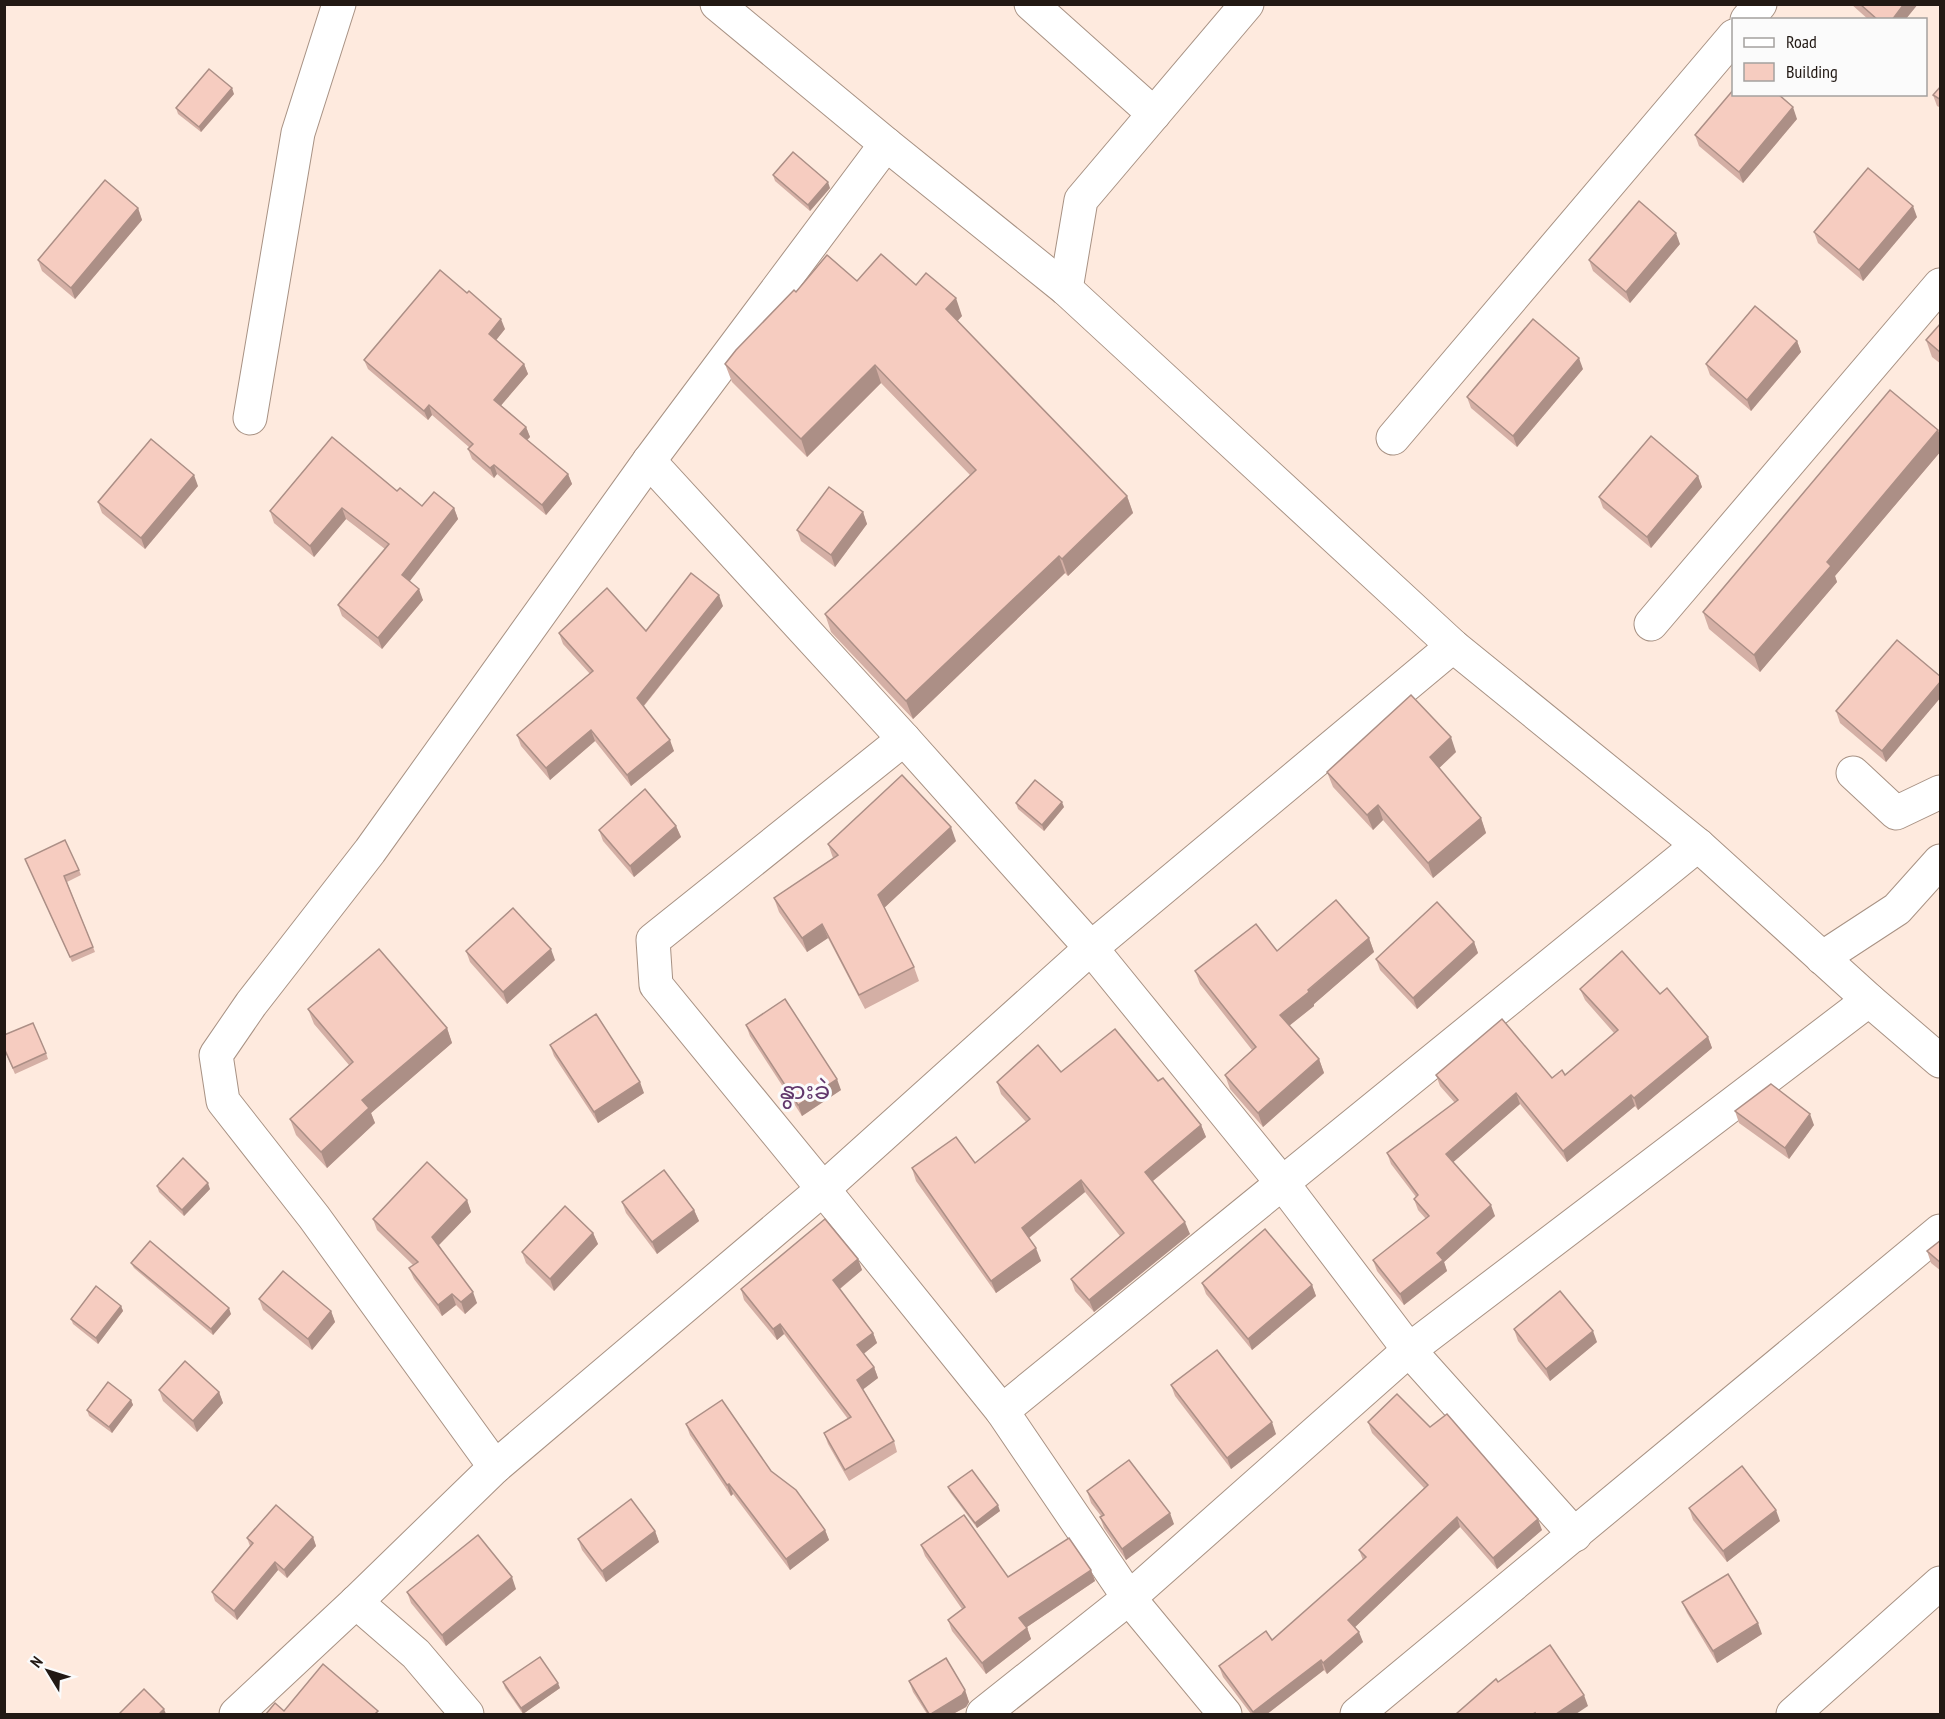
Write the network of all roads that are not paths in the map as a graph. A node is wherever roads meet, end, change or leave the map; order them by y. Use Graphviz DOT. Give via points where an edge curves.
graph roads {
  1 [pos="339,4"];
  2 [pos="717,4"];
  3 [pos="1030,4"];
  4 [pos="1247,4"];
  5 [pos="1760,4"];
  6 [pos="1749,18"];
  7 [pos="1732,38"];
  8 [pos="1154,114"];
  9 [pos="886,144"];
  10 [pos="1941,285"];
  11 [pos="1066,289"];
  12 [pos="250,418"];
  13 [pos="1393,438"];
  14 [pos="649,462"];
  15 [pos="1651,624"];
  16 [pos="1453,646"];
  17 [pos="904,739"];
  18 [pos="1853,773"];
  19 [pos="1941,792"];
  20 [pos="1698,845"];
  21 [pos="1941,861"];
  22 [pos="1091,948"];
  23 [pos="1822,958"];
  24 [pos="1869,1000"];
  25 [pos="1941,1061"];
  26 [pos="1283,1184"];
  27 [pos="823,1189"];
  28 [pos="1941,1231"];
  29 [pos="1409,1350"];
  30 [pos="1002,1411"];
  31 [pos="495,1467"];
  32 [pos="1575,1535"];
  33 [pos="1941,1583"];
  34 [pos="1129,1598"];
  35 [pos="356,1602"];
  36 [pos="236,1714"];
  37 [pos="466,1714"];
  38 [pos="983,1714"];
  39 [pos="1225,1714"];
  40 [pos="1357,1714"];
  41 [pos="1793,1714"];
  1 -- 12 [label="street" via="297,133"];
  2 -- 9 [label="street"];
  3 -- 8 [label="street"];
  4 -- 8 [label="street"];
  5 -- 6 [label="street"];
  7 -- 13 [label="street"];
  8 -- 11 [label="street" via="1081,200"];
  9 -- 11 [label="street"];
  9 -- 14 [label="street"];
  10 -- 15 [label="street"];
  11 -- 16 [label="street"];
  14 -- 17 [label="street"];
  14 -- 31 [label="street" via="370,851 216,1055 223,1101 314,1217"];
  16 -- 20 [label="street"];
  16 -- 22 [label="street"];
  17 -- 22 [label="street"];
  17 -- 27 [label="street" via="653,940 656,985"];
  18 -- 19 [label="street" via="1896,813"];
  20 -- 23 [label="street"];
  20 -- 26 [label="street"];
  21 -- 23 [label="street" via="1896,909"];
  22 -- 26 [label="street"];
  22 -- 27 [label="street"];
  23 -- 24 [label="street"];
  24 -- 25 [label="street"];
  24 -- 29 [label="street"];
  26 -- 29 [label="street"];
  26 -- 30 [label="street"];
  27 -- 30 [label="street"];
  27 -- 31 [label="street"];
  28 -- 32 [label="street"];
  29 -- 32 [label="street"];
  29 -- 34 [label="street"];
  30 -- 34 [label="street"];
  31 -- 35 [label="street"];
  32 -- 40 [label="street"];
  33 -- 41 [label="street"];
  34 -- 38 [label="street"];
  34 -- 39 [label="street"];
  35 -- 36 [label="street"];
  35 -- 37 [label="street" via="416,1654"];
}
